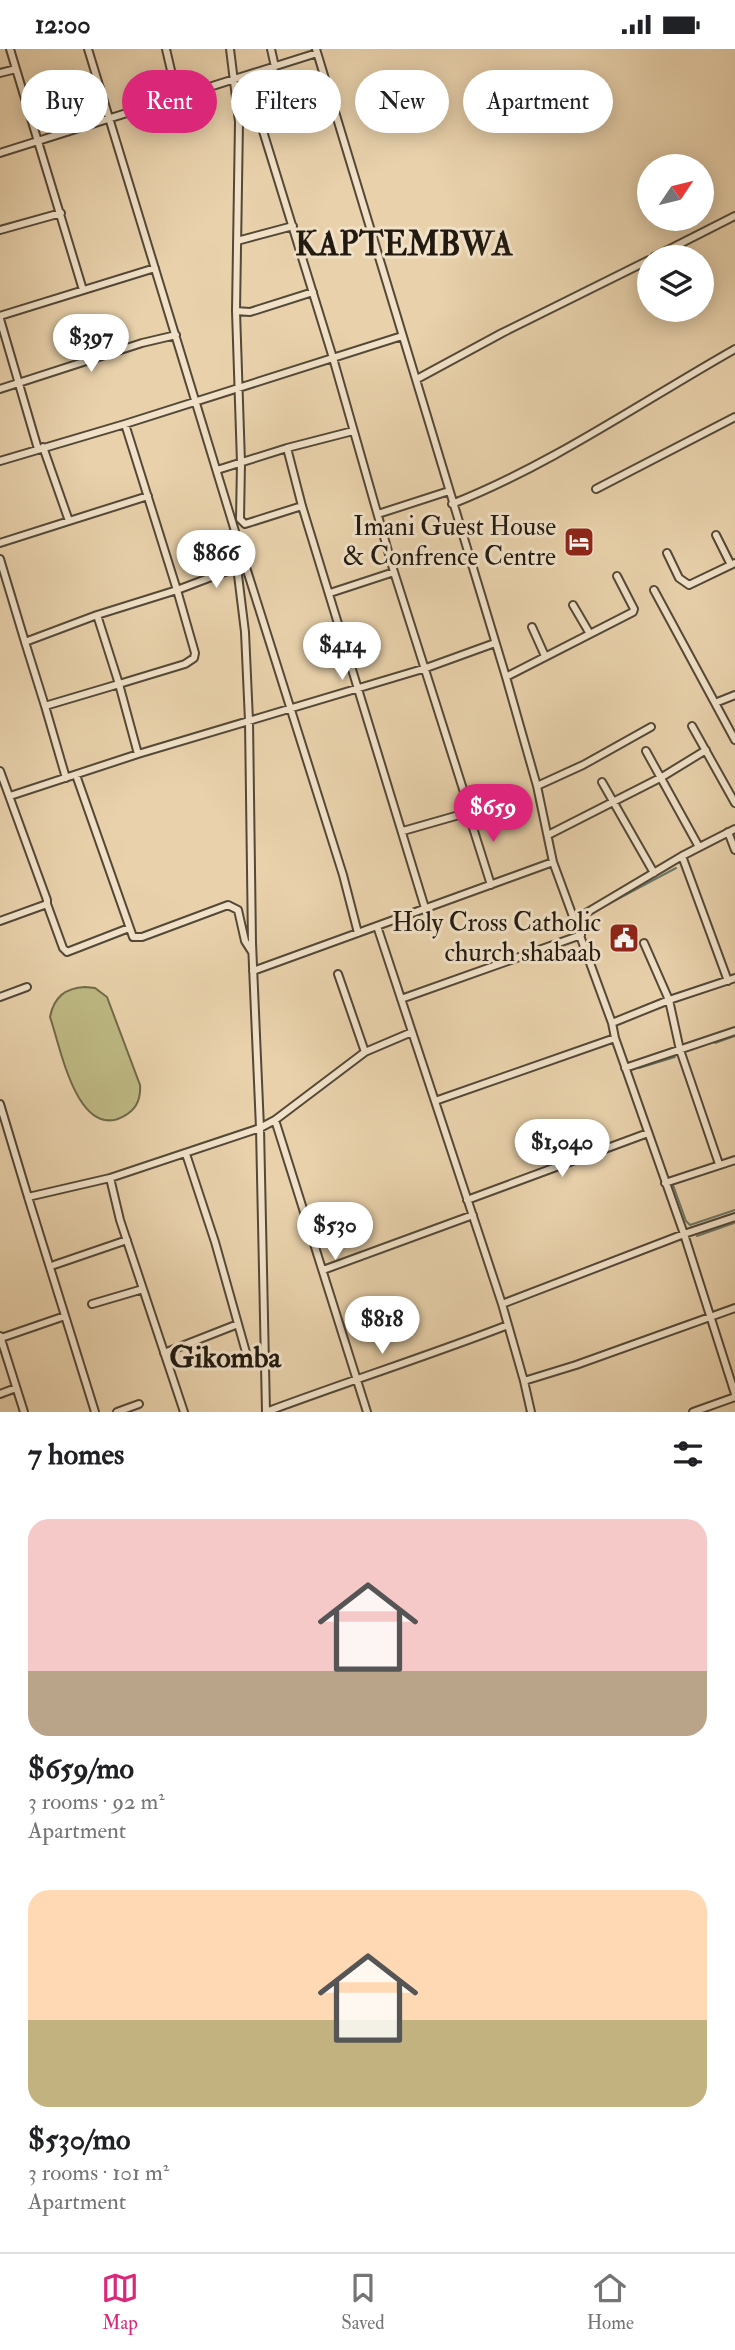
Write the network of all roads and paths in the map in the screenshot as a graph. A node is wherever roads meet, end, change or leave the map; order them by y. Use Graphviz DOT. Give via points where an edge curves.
graph roads {
  1 [pos="10,49"];
  2 [pos="88,49"];
  3 [pos="166,49"];
  4 [pos="230,49"];
  5 [pos="271,49"];
  6 [pos="316,51"];
  7 [pos="275,67"];
  8 [pos="16,69"];
  9 [pos="171,70"];
  10 [pos="233,70"];
  11 [pos="265,70"];
  12 [pos="0,73"];
  13 [pos="122,115"];
  14 [pos="109,120"];
  15 [pos="239,133"];
  16 [pos="264,133"];
  17 [pos="39,142"];
  18 [pos="0,153"];
  19 [pos="61,213"];
  20 [pos="735,216"];
  21 [pos="293,226"];
  22 [pos="0,230"];
  23 [pos="237,241"];
  24 [pos="678,245"];
  25 [pos="637,266"];
  26 [pos="155,268"];
  27 [pos="83,290"];
  28 [pos="313,292"];
  29 [pos="236,311"];
  30 [pos="0,317"];
  31 [pos="176,335"];
  32 [pos="402,336"];
  33 [pos="735,349"];
  34 [pos="333,358"];
  35 [pos="417,379"];
  36 [pos="19,383"];
  37 [pos="238,387"];
  38 [pos="0,389"];
  39 [pos="196,400"];
  40 [pos="735,417"];
  41 [pos="125,424"];
  42 [pos="353,431"];
  43 [pos="40,448"];
  44 [pos="287,448"];
  45 [pos="0,461"];
  46 [pos="241,463"];
  47 [pos="217,470"];
  48 [pos="596,489"];
  49 [pos="449,491"];
  50 [pos="148,496"];
  51 [pos="452,504"];
  52 [pos="302,506"];
  53 [pos="377,514"];
  54 [pos="69,521"];
  55 [pos="716,535"];
  56 [pos="0,544"];
  57 [pos="667,553"];
  58 [pos="0,559"];
  59 [pos="245,564"];
  60 [pos="733,564"];
  61 [pos="237,567"];
  62 [pos="394,572"];
  63 [pos="617,576"];
  64 [pos="177,590"];
  65 [pos="654,590"];
  66 [pos="330,593"];
  67 [pos="573,605"];
  68 [pos="96,615"];
  69 [pos="531,627"];
  70 [pos="590,634"];
  71 [pos="25,642"];
  72 [pos="495,643"];
  73 [pos="545,656"];
  74 [pos="426,668"];
  75 [pos="506,677"];
  76 [pos="119,684"];
  77 [pos="358,688"];
  78 [pos="735,695"];
  79 [pos="715,703"];
  80 [pos="45,706"];
  81 [pos="292,709"];
  82 [pos="249,721"];
  83 [pos="692,726"];
  84 [pos="652,727"];
  85 [pos="735,740"];
  86 [pos="706,750"];
  87 [pos="646,751"];
  88 [pos="138,754"];
  89 [pos="0,771"];
  90 [pos="76,775"];
  91 [pos="662,776"];
  92 [pos="66,778"];
  93 [pos="602,782"];
  94 [pos="537,786"];
  95 [pos="10,796"];
  96 [pos="614,802"];
  97 [pos="735,803"];
  98 [pos="468,812"];
  99 [pos="402,831"];
  100 [pos="732,831"];
  101 [pos="548,835"];
  102 [pos="699,847"];
  103 [pos="735,850"];
  104 [pos="682,856"];
  105 [pos="553,862"];
  106 [pos="654,873"];
  107 [pos="491,885"];
  108 [pos="47,904"];
  109 [pos="425,908"];
  110 [pos="576,919"];
  111 [pos="0,921"];
  112 [pos="377,926"];
  113 [pos="128,928"];
  114 [pos="358,933"];
  115 [pos="581,935"];
  116 [pos="644,943"];
  117 [pos="252,952"];
  118 [pos="253,971"];
  119 [pos="338,974"];
  120 [pos="731,980"];
  121 [pos="27,987"];
  122 [pos="0,997"];
  123 [pos="401,999"];
  124 [pos="669,1000"];
  125 [pos="612,1023"];
  126 [pos="735,1031"];
  127 [pos="412,1032"];
  128 [pos="615,1038"];
  129 [pos="680,1050"];
  130 [pos="365,1052"];
  131 [pos="625,1067"];
  132 [pos="435,1101"];
  133 [pos="0,1104"];
  134 [pos="1,1112"];
  135 [pos="275,1120"];
  136 [pos="260,1128"];
  137 [pos="648,1133"];
  138 [pos="186,1154"];
  139 [pos="735,1160"];
  140 [pos="719,1164"];
  141 [pos="110,1178"];
  142 [pos="666,1183"];
  143 [pos="29,1197"];
  144 [pos="467,1200"];
  145 [pos="473,1215"];
  146 [pos="735,1217"];
  147 [pos="684,1234"];
  148 [pos="127,1240"];
  149 [pos="54,1265"];
  150 [pos="323,1270"];
  151 [pos="143,1289"];
  152 [pos="92,1304"];
  153 [pos="502,1304"];
  154 [pos="735,1308"];
  155 [pos="65,1316"];
  156 [pos="711,1316"];
  157 [pos="238,1324"];
  158 [pos="508,1325"];
  159 [pos="0,1337"];
  160 [pos="164,1353"];
  161 [pos="265,1361"];
  162 [pos="357,1378"];
  163 [pos="524,1381"];
  164 [pos="16,1388"];
  165 [pos="0,1394"];
  166 [pos="735,1396"];
  167 [pos="139,1404"];
  168 [pos="24,1412"];
  169 [pos="95,1412"];
  170 [pos="117,1412"];
  171 [pos="184,1412"];
  172 [pos="266,1412"];
  173 [pos="367,1412"];
  174 [pos="531,1412"];
  175 [pos="693,1412"];
  1 -- 8 [label="street"];
  2 -- 14 [label="street"];
  3 -- 9 [label="street"];
  4 -- 10 [label="street"];
  5 -- 7 [label="street"];
  6 -- 7 [label="street"];
  6 -- 32 [label="street"];
  7 -- 11 [label="street"];
  8 -- 12 [label="street"];
  8 -- 17 [label="street"];
  13 -- 14 [label="street"];
  14 -- 17 [label="street"];
  14 -- 26 [label="street"];
  15 -- 23 [label="street"];
  16 -- 21 [label="street"];
  17 -- 18 [label="street"];
  17 -- 19 [label="street"];
  19 -- 22 [label="street"];
  19 -- 27 [label="street"];
  20 -- 24 [label="street"];
  21 -- 23 [label="street"];
  21 -- 28 [label="street"];
  23 -- 29 [label="street"];
  25 -- 35 [label="street"];
  26 -- 27 [label="street"];
  26 -- 31 [label="street"];
  27 -- 30 [label="street"];
  28 -- 29 [label="street" via="250,312"];
  28 -- 34 [label="street"];
  29 -- 37 [label="street"];
  30 -- 36 [label="street"];
  31 -- 36 [label="street"];
  31 -- 39 [label="street"];
  32 -- 34 [label="street"];
  32 -- 35 [label="street"];
  33 -- 51 [label="street" via="548,457"];
  34 -- 37 [label="street"];
  34 -- 42 [label="street"];
  35 -- 49 [label="street"];
  36 -- 38 [label="street"];
  36 -- 43 [label="street"];
  37 -- 39 [label="street"];
  37 -- 46 [label="street"];
  39 -- 41 [label="street"];
  39 -- 47 [label="street"];
  40 -- 48 [label="street"];
  41 -- 43 [label="street"];
  41 -- 50 [label="street"];
  42 -- 44 [label="street"];
  42 -- 53 [label="street"];
  43 -- 45 [label="street"];
  43 -- 54 [label="street"];
  44 -- 46 [label="street"];
  44 -- 52 [label="street"];
  46 -- 47 [label="street"];
  46 -- 52 [label="street" via="240,519 245,524"];
  47 -- 59 [label="street"];
  49 -- 51 [label="street"];
  49 -- 53 [label="street"];
  50 -- 54 [label="street"];
  50 -- 64 [label="street"];
  51 -- 72 [label="street"];
  52 -- 66 [label="street"];
  53 -- 62 [label="street"];
  54 -- 56 [label="street"];
  55 -- 60 [label="street"];
  57 -- 60 [label="street" via="679,578 688,585"];
  58 -- 71 [label="street"];
  59 -- 61 [label="street"];
  59 -- 81 [label="street"];
  61 -- 64 [label="street"];
  61 -- 82 [label="street"];
  62 -- 66 [label="street"];
  62 -- 74 [label="street"];
  63 -- 70 [label="street" via="633,612"];
  64 -- 68 [label="street"];
  64 -- 76 [label="street" via="194,658"];
  65 -- 79 [label="street"];
  66 -- 77 [label="street"];
  67 -- 70 [label="street"];
  68 -- 71 [label="street"];
  68 -- 76 [label="street"];
  69 -- 73 [label="street"];
  70 -- 73 [label="street"];
  71 -- 80 [label="street"];
  72 -- 74 [label="street"];
  72 -- 75 [label="street"];
  73 -- 75 [label="street"];
  74 -- 77 [label="street"];
  74 -- 98 [label="street"];
  75 -- 94 [label="street"];
  76 -- 80 [label="street"];
  76 -- 88 [label="street"];
  77 -- 81 [label="street"];
  77 -- 99 [label="street"];
  78 -- 79 [label="street"];
  79 -- 85 [label="street"];
  80 -- 92 [label="street"];
  81 -- 82 [label="street"];
  81 -- 114 [label="street"];
  82 -- 88 [label="street"];
  82 -- 117 [label="street"];
  83 -- 86 [label="street"];
  84 -- 94 [label="street"];
  86 -- 91 [label="street"];
  86 -- 97 [label="street"];
  87 -- 91 [label="street"];
  88 -- 90 [label="street"];
  89 -- 95 [label="street"];
  90 -- 92 [label="street"];
  90 -- 113 [label="street"];
  91 -- 96 [label="street"];
  91 -- 102 [label="street"];
  92 -- 95 [label="street"];
  93 -- 96 [label="street"];
  94 -- 101 [label="street"];
  95 -- 108 [label="street"];
  96 -- 101 [label="street"];
  96 -- 106 [label="street"];
  98 -- 99 [label="street"];
  98 -- 107 [label="street"];
  99 -- 109 [label="street"];
  100 -- 102 [label="street"];
  100 -- 103 [label="street"];
  101 -- 105 [label="street"];
  102 -- 104 [label="street"];
  104 -- 106 [label="street"];
  104 -- 120 [label="street"];
  105 -- 107 [label="street"];
  105 -- 110 [label="street"];
  106 -- 110 [label="street"];
  107 -- 109 [label="street"];
  108 -- 111 [label="street"];
  108 -- 113 [label="street" via="67,952"];
  109 -- 112 [label="street"];
  110 -- 115 [label="street"];
  112 -- 114 [label="street"];
  112 -- 123 [label="street"];
  113 -- 117 [label="street" via="133,937 142,937 228,905 238,910"];
  114 -- 118 [label="street"];
  115 -- 123 [label="street"];
  115 -- 125 [label="street"];
  116 -- 124 [label="street"];
  117 -- 118 [label="street"];
  118 -- 136 [label="street"];
  119 -- 130 [label="street"];
  120 -- 124 [label="street"];
  121 -- 122 [label="street"];
  123 -- 127 [label="street"];
  124 -- 125 [label="street"];
  124 -- 129 [label="street"];
  125 -- 128 [label="street"];
  126 -- 129 [label="street"];
  127 -- 130 [label="street"];
  127 -- 132 [label="street"];
  128 -- 131 [label="street"];
  128 -- 132 [label="street"];
  129 -- 131 [label="street"];
  129 -- 140 [label="street"];
  130 -- 135 [label="street"];
  131 -- 137 [label="street"];
  132 -- 144 [label="street"];
  133 -- 134 [label="street"];
  134 -- 143 [label="street"];
  135 -- 136 [label="street"];
  135 -- 150 [label="street"];
  136 -- 138 [label="street"];
  136 -- 161 [label="street"];
  137 -- 142 [label="street"];
  137 -- 144 [label="street"];
  138 -- 141 [label="street"];
  138 -- 157 [label="street"];
  139 -- 140 [label="street"];
  140 -- 142 [label="street"];
  141 -- 143 [label="street"];
  141 -- 148 [label="street"];
  142 -- 147 [label="street"];
  143 -- 155 [label="street"];
  144 -- 145 [label="street"];
  145 -- 150 [label="street"];
  145 -- 153 [label="street"];
  146 -- 147 [label="street"];
  147 -- 153 [label="street"];
  147 -- 156 [label="street"];
  148 -- 149 [label="street"];
  148 -- 151 [label="street"];
  150 -- 162 [label="street"];
  151 -- 152 [label="street"];
  151 -- 160 [label="street"];
  153 -- 158 [label="street"];
  154 -- 156 [label="street"];
  155 -- 159 [label="street"];
  155 -- 169 [label="street"];
  156 -- 163 [label="street"];
  156 -- 166 [label="street"];
  157 -- 160 [label="street"];
  157 -- 161 [label="street" via="250,1364"];
  158 -- 162 [label="street"];
  158 -- 163 [label="street"];
  159 -- 164 [label="street"];
  160 -- 171 [label="street"];
  161 -- 172 [label="street"];
  162 -- 172 [label="street"];
  162 -- 173 [label="street"];
  163 -- 174 [label="street"];
  164 -- 165 [label="street"];
  164 -- 168 [label="street"];
  166 -- 175 [label="street"];
  167 -- 170 [label="street"];
}
